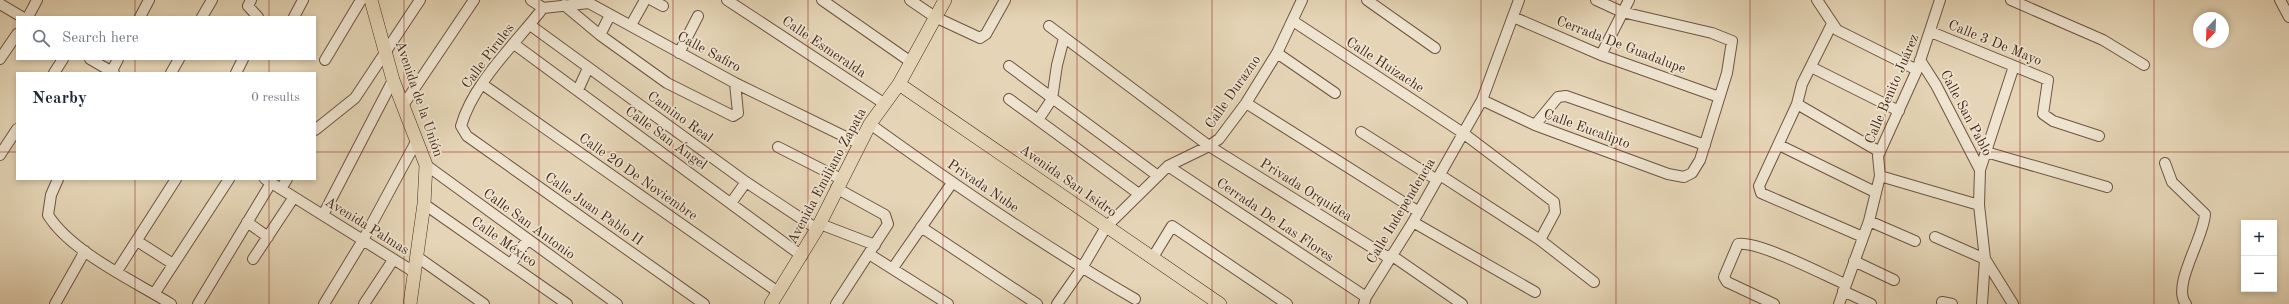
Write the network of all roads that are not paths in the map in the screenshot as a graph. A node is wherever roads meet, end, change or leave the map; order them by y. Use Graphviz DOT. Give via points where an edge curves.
graph roads {
  1 [pos="37,0"];
  2 [pos="149,0"];
  3 [pos="212,0"];
  4 [pos="303,0"];
  5 [pos="361,0"];
  6 [pos="371,0"];
  7 [pos="420,0"];
  8 [pos="474,0"];
  9 [pos="531,0"];
  10 [pos="645,0"];
  11 [pos="652,0"];
  12 [pos="727,0"];
  13 [pos="822,0"];
  14 [pos="910,0"];
  15 [pos="945,0"];
  16 [pos="1004,0"];
  17 [pos="1302,0"];
  18 [pos="1367,0"];
  19 [pos="1520,0"];
  20 [pos="1596,0"];
  21 [pos="1629,0"];
  22 [pos="1817,0"];
  23 [pos="1939,0"];
  24 [pos="2011,0"];
  25 [pos="2280,0"];
  26 [pos="591,1"];
  27 [pos="246,2"];
  28 [pos="0,4"];
  29 [pos="835,4"];
  30 [pos="564,5"];
  31 [pos="663,6"];
  32 [pos="543,8"];
  33 [pos="1622,12"];
  34 [pos="610,15"];
  35 [pos="20,16"];
  36 [pos="29,16"];
  37 [pos="141,16"];
  38 [pos="203,16"];
  39 [pos="257,16"];
  40 [pos="295,16"];
  41 [pos="698,16"];
  42 [pos="935,17"];
  43 [pos="1513,17"];
  44 [pos="2289,17"];
  45 [pos="1293,20"];
  46 [pos="1832,24"];
  47 [pos="530,25"];
  48 [pos="631,25"];
  49 [pos="1049,26"];
  50 [pos="1931,32"];
  51 [pos="16,35"];
  52 [pos="600,35"];
  53 [pos="1064,38"];
  54 [pos="514,44"];
  55 [pos="1435,48"];
  56 [pos="386,52"];
  57 [pos="679,53"];
  58 [pos="1277,53"];
  59 [pos="1602,55"];
  60 [pos="0,59"];
  61 [pos="62,60"];
  62 [pos="92,60"];
  63 [pos="118,60"];
  64 [pos="178,60"];
  65 [pos="242,60"];
  66 [pos="325,60"];
  67 [pos="1920,60"];
  68 [pos="911,62"];
  69 [pos="2144,65"];
  70 [pos="1009,66"];
  71 [pos="2014,66"];
  72 [pos="1811,67"];
  73 [pos="588,68"];
  74 [pos="1917,70"];
  75 [pos="55,72"];
  76 [pos="112,72"];
  77 [pos="172,72"];
  78 [pos="236,72"];
  79 [pos="393,80"];
  80 [pos="735,83"];
  81 [pos="482,84"];
  82 [pos="899,84"];
  83 [pos="578,90"];
  84 [pos="1335,93"];
  85 [pos="1719,97"];
  86 [pos="1052,98"];
  87 [pos="1009,99"];
  88 [pos="1482,100"];
  89 [pos="1246,103"];
  90 [pos="404,104"];
  91 [pos="884,104"];
  92 [pos="1797,104"];
  93 [pos="1899,111"];
  94 [pos="1038,120"];
  95 [pos="870,124"];
  96 [pos="1535,125"];
  97 [pos="316,129"];
  98 [pos="16,131"];
  99 [pos="1361,132"];
  100 [pos="1462,133"];
  101 [pos="467,136"];
  102 [pos="2098,136"];
  103 [pos="417,140"];
  104 [pos="860,144"];
  105 [pos="1705,145"];
  106 [pos="1779,145"];
  107 [pos="1209,146"];
  108 [pos="778,147"];
  109 [pos="1880,152"];
  110 [pos="1986,152"];
  111 [pos="0,155"];
  112 [pos="2166,163"];
  113 [pos="426,165"];
  114 [pos="1168,166"];
  115 [pos="1980,170"];
  116 [pos="1158,176"];
  117 [pos="1880,176"];
  118 [pos="1439,178"];
  119 [pos="58,180"];
  120 [pos="175,180"];
  121 [pos="228,180"];
  122 [pos="286,180"];
  123 [pos="268,181"];
  124 [pos="746,182"];
  125 [pos="952,183"];
  126 [pos="839,184"];
  127 [pos="2107,187"];
  128 [pos="282,189"];
  129 [pos="1875,192"];
  130 [pos="1139,194"];
  131 [pos="294,198"];
  132 [pos="731,203"];
  133 [pos="424,204"];
  134 [pos="1979,205"];
  135 [pos="1418,212"];
  136 [pos="323,215"];
  137 [pos="1869,221"];
  138 [pos="247,222"];
  139 [pos="1413,222"];
  140 [pos="818,226"];
  141 [pos="921,227"];
  142 [pos="1106,227"];
  143 [pos="268,237"];
  144 [pos="1863,237"];
  145 [pos="1935,237"];
  146 [pos="137,240"];
  147 [pos="363,240"];
  148 [pos="527,240"];
  149 [pos="1540,240"];
  150 [pos="1915,241"];
  151 [pos="875,245"];
  152 [pos="85,251"];
  153 [pos="869,254"];
  154 [pos="416,256"];
  155 [pos="802,256"];
  156 [pos="1390,256"];
  157 [pos="1152,257"];
  158 [pos="253,259"];
  159 [pos="1985,259"];
  160 [pos="393,260"];
  161 [pos="1854,261"];
  162 [pos="174,264"];
  163 [pos="510,264"];
  164 [pos="892,268"];
  165 [pos="1082,268"];
  166 [pos="117,271"];
  167 [pos="414,272"];
  168 [pos="1894,280"];
  169 [pos="1594,282"];
  170 [pos="1844,288"];
  171 [pos="778,292"];
  172 [pos="1535,292"];
  173 [pos="154,294"];
  174 [pos="1135,299"];
  175 [pos="936,301"];
  176 [pos="1365,302"];
  177 [pos="55,304"];
  178 [pos="171,304"];
  179 [pos="198,304"];
  180 [pos="324,304"];
  181 [pos="364,304"];
  182 [pos="410,304"];
  183 [pos="484,304"];
  184 [pos="567,304"];
  185 [pos="617,304"];
  186 [pos="704,304"];
  187 [pos="771,304"];
  188 [pos="836,304"];
  189 [pos="948,304"];
  190 [pos="1037,304"];
  191 [pos="1057,304"];
  192 [pos="1220,304"];
  193 [pos="1287,304"];
  194 [pos="1462,304"];
  195 [pos="1774,304"];
  196 [pos="1839,304"];
  197 [pos="1870,304"];
  198 [pos="1982,304"];
  199 [pos="2013,304"];
  200 [pos="2186,304"];
  1 -- 36 [label="street"];
  2 -- 37 [label="street"];
  3 -- 38 [label="street"];
  4 -- 40 [label="street"];
  5 -- 66 [label="street"];
  6 -- 56 [label="main road, Avenida de la Unión"];
  7 -- 56 [label="street"];
  8 -- 90 [label="street"];
  9 -- 32 [label="street"];
  10 -- 48 [label="street"];
  11 -- 31 [label="street"];
  12 -- 91 [label="street, Calle Esmeralda"];
  13 -- 29 [label="street"];
  14 -- 42 [label="street"];
  15 -- 42 [label="main road, Avenida Emiliano Zapata"];
  16 -- 42 [label="street" via="986,34 980,38"];
  17 -- 45 [label="street, Calle Durazno"];
  18 -- 55 [label="street"];
  19 -- 43 [label="street, Calle Independencia"];
  20 -- 33 [label="street"];
  21 -- 33 [label="street"];
  22 -- 46 [label="street"];
  23 -- 50 [label="street, Calle Benito Juárez"];
  24 -- 69 [label="street" via="2103,40"];
  25 -- 44 [label="street"];
  26 -- 30 [label="street, Calle Safiro"];
  26 -- 34 [label="street, Calle Safiro"];
  27 -- 39 [label="street"];
  28 -- 35 [label="street"];
  29 -- 68 [label="street"];
  30 -- 32 [label="street, Calle Safiro"];
  30 -- 52 [label="street"];
  32 -- 47 [label="street, Calle Pirules"];
  33 -- 59 [label="street"];
  33 -- 85 [label="street" via="1712,33 1732,41 1728,73"];
  34 -- 48 [label="street, Calle Safiro"];
  34 -- 52 [label="street"];
  41 -- 57 [label="street"];
  42 -- 68 [label="main road, Avenida Emiliano Zapata"];
  43 -- 59 [label="street, Cerrada De Guadalupe"];
  43 -- 88 [label="street, Calle Independencia"];
  45 -- 58 [label="street, Calle Durazno"];
  45 -- 100 [label="street, Calle Huizache"];
  46 -- 72 [label="street"];
  46 -- 74 [label="street" via="1837,30"];
  47 -- 54 [label="street, Calle Pirules"];
  47 -- 73 [label="street, Camino Real"];
  48 -- 57 [label="street, Calle Safiro"];
  49 -- 53 [label="street, Privada Orquídea"];
  50 -- 67 [label="street, Calle Benito Juárez"];
  50 -- 71 [label="street, Calle 3 De Mayo"];
  51 -- 60 [label="street"];
  52 -- 80 [label="street" via="667,83 733,116 738,114 739,109"];
  53 -- 86 [label="street"];
  53 -- 107 [label="street, Privada Orquídea"];
  54 -- 81 [label="street, Calle Pirules"];
  54 -- 83 [label="street, Calle San Ángel"];
  56 -- 79 [label="main road, Avenida de la Unión"];
  56 -- 97 [label="street" via="355,98"];
  57 -- 80 [label="street, Calle Safiro"];
  58 -- 84 [label="street"];
  58 -- 89 [label="street, Calle Durazno"];
  59 -- 85 [label="street, Cerrada De Guadalupe"];
  61 -- 75 [label="street"];
  62 -- 76 [label="street"];
  63 -- 76 [label="street"];
  64 -- 77 [label="street"];
  65 -- 78 [label="street"];
  67 -- 74 [label="street, Calle Benito Juárez"];
  67 -- 115 [label="street, Calle San Pablo" via="1936,85"];
  68 -- 82 [label="main road, Avenida Emiliano Zapata"];
  70 -- 86 [label="street"];
  71 -- 102 [label="street, Calle 3 De Mayo" via="2048,80 2043,114 2053,122"];
  71 -- 110 [label="street"];
  72 -- 92 [label="street" via="1802,84"];
  72 -- 93 [label="street"];
  73 -- 83 [label="street"];
  73 -- 124 [label="street, Camino Real"];
  74 -- 93 [label="street, Calle Benito Juárez"];
  79 -- 90 [label="main road, Avenida de la Unión"];
  79 -- 136 [label="street"];
  80 -- 104 [label="street, Calle Safiro"];
  81 -- 101 [label="street, Calle Pirules" via="461,126"];
  81 -- 171 [label="street, Calle 20 De Noviembre"];
  82 -- 91 [label="main road, Avenida Emiliano Zapata"];
  82 -- 142 [label="main road, Avenida San Isidro"];
  83 -- 132 [label="street, Calle San Ángel"];
  85 -- 105 [label="street"];
  86 -- 94 [label="street"];
  86 -- 116 [label="street"];
  87 -- 94 [label="street"];
  88 -- 96 [label="street, Calle Eucalipto"];
  88 -- 100 [label="street, Calle Independencia"];
  89 -- 107 [label="street, Calle Durazno" via="1219,139"];
  89 -- 135 [label="street"];
  90 -- 103 [label="main road, Avenida de la Unión"];
  91 -- 95 [label="main road, Avenida Emiliano Zapata"];
  92 -- 106 [label="street"];
  92 -- 109 [label="street"];
  93 -- 109 [label="street, Calle Benito Juárez"];
  94 -- 130 [label="street"];
  95 -- 104 [label="main road, Avenida Emiliano Zapata"];
  95 -- 125 [label="street, Privada Nube"];
  96 -- 105 [label="street" via="1558,97 1566,96"];
  96 -- 105 [label="street, Calle Eucalipto" via="1668,174 1684,177 1692,173"];
  98 -- 111 [label="street"];
  99 -- 118 [label="street"];
  100 -- 118 [label="street, Calle Independencia"];
  100 -- 149 [label="street, Calle Huizache" via="1554,202 1555,212"];
  101 -- 186 [label="street, Calle Juan Pablo II"];
  103 -- 113 [label="main road, Avenida de la Unión"];
  103 -- 147 [label="street"];
  104 -- 126 [label="main road, Avenida Emiliano Zapata"];
  106 -- 129 [label="street"];
  106 -- 144 [label="street" via="1759,186 1761,193"];
  107 -- 114 [label="street, Calle Durazno"];
  107 -- 156 [label="street, Privada Orquídea"];
  108 -- 126 [label="street"];
  109 -- 117 [label="street, Calle Benito Juárez"];
  110 -- 115 [label="street"];
  110 -- 127 [label="street"];
  112 -- 200 [label="street" via="2172,182 2204,214 2204,226 2181,288"];
  113 -- 133 [label="main road, Avenida de la Unión"];
  113 -- 148 [label="street, Calle San Antonio"];
  114 -- 116 [label="street, Calle Durazno"];
  114 -- 176 [label="street, Cerrada De Las Flores"];
  115 -- 134 [label="street, Calle San Pablo"];
  116 -- 130 [label="street, Calle Durazno"];
  117 -- 129 [label="street, Calle Benito Juárez"];
  117 -- 134 [label="street"];
  118 -- 135 [label="street, Calle Independencia"];
  118 -- 149 [label="street"];
  119 -- 152 [label="street" via="51,195 48,215 57,229"];
  120 -- 146 [label="street"];
  121 -- 162 [label="street"];
  122 -- 128 [label="street"];
  123 -- 128 [label="street, Avenida Palmas"];
  123 -- 138 [label="street"];
  124 -- 132 [label="street"];
  124 -- 140 [label="street, Camino Real"];
  125 -- 141 [label="street"];
  125 -- 165 [label="street, Privada Nube"];
  126 -- 140 [label="main road, Avenida Emiliano Zapata"];
  126 -- 151 [label="street" via="885,215 888,224"];
  128 -- 131 [label="street, Avenida Palmas"];
  129 -- 137 [label="street, Calle Benito Juárez"];
  130 -- 142 [label="street, Calle Durazno"];
  131 -- 136 [label="street, Avenida Palmas"];
  131 -- 143 [label="street"];
  132 -- 155 [label="street, Calle San Ángel"];
  133 -- 154 [label="main road, Avenida de la Unión"];
  133 -- 163 [label="street, Calle México"];
  134 -- 159 [label="street, Calle San Pablo"];
  135 -- 139 [label="street, Calle Independencia"];
  136 -- 147 [label="street, Avenida Palmas"];
  137 -- 144 [label="street, Calle Benito Juárez"];
  137 -- 150 [label="street"];
  138 -- 143 [label="street"];
  138 -- 179 [label="street"];
  139 -- 156 [label="street, Calle Independencia"];
  139 -- 172 [label="street"];
  140 -- 151 [label="street, Camino Real"];
  140 -- 155 [label="main road, Avenida Emiliano Zapata"];
  141 -- 164 [label="street"];
  141 -- 190 [label="street"];
  142 -- 157 [label="main road, Avenida San Isidro"];
  142 -- 165 [label="street, Calle Durazno"];
  143 -- 158 [label="street"];
  144 -- 161 [label="street, Calle Benito Juárez"];
  145 -- 159 [label="street"];
  146 -- 162 [label="street"];
  146 -- 166 [label="street"];
  147 -- 160 [label="street, Avenida Palmas"];
  147 -- 180 [label="street"];
  148 -- 163 [label="street"];
  148 -- 185 [label="street, Calle San Antonio"];
  149 -- 169 [label="street"];
  151 -- 153 [label="street"];
  152 -- 166 [label="street"];
  152 -- 177 [label="street"];
  153 -- 164 [label="street"];
  153 -- 188 [label="street"];
  154 -- 167 [label="main road, Avenida de la Unión"];
  154 -- 183 [label="street"];
  155 -- 171 [label="main road, Avenida Emiliano Zapata"];
  156 -- 176 [label="street, Calle Independencia"];
  156 -- 194 [label="street, Privada Orquídea"];
  157 -- 192 [label="main road, Avenida San Isidro"];
  157 -- 193 [label="street" via="1172,226"];
  159 -- 198 [label="street, Calle San Pablo"];
  159 -- 199 [label="street"];
  160 -- 167 [label="street, Avenida Palmas"];
  160 -- 181 [label="street"];
  161 -- 168 [label="street"];
  161 -- 170 [label="street, Calle Benito Juárez"];
  162 -- 173 [label="street"];
  163 -- 184 [label="street, Calle México"];
  164 -- 175 [label="street"];
  165 -- 174 [label="street, Privada Nube"];
  165 -- 191 [label="street, Calle Durazno"];
  166 -- 173 [label="street"];
  167 -- 182 [label="main road, Avenida de la Unión"];
  170 -- 195 [label="street" via="1770,251 1744,243 1738,244 1724,277 1727,282"];
  170 -- 196 [label="street, Calle Benito Juárez"];
  170 -- 197 [label="street"];
  171 -- 187 [label="main road, Avenida Emiliano Zapata"];
  173 -- 178 [label="street"];
  175 -- 189 [label="street"];
}
